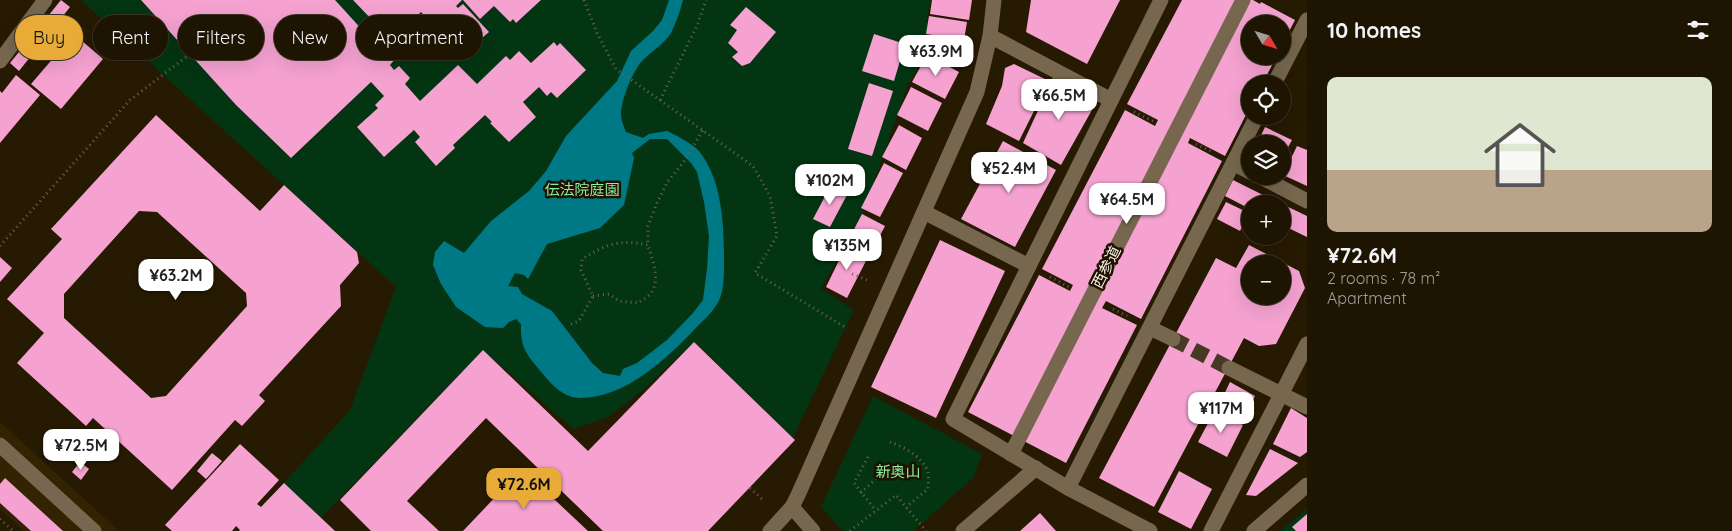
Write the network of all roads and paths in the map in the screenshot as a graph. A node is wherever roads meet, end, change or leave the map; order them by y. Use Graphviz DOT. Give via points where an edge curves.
graph roads {
  1 [pos="46,0"];
  2 [pos="584,0"];
  3 [pos="591,0"];
  4 [pos="706,0"];
  5 [pos="994,0"];
  6 [pos="1161,0"];
  7 [pos="1243,0"];
  8 [pos="587,6"];
  9 [pos="1307,20"];
  10 [pos="990,36"];
  11 [pos="0,60"];
  12 [pos="182,60"];
  13 [pos="1279,75"];
  14 [pos="660,100"];
  15 [pos="1111,100"];
  16 [pos="1252,125"];
  17 [pos="703,130"];
  18 [pos="1233,163"];
  19 [pos="1241,167"];
  20 [pos="1276,185"];
  21 [pos="1307,201"];
  22 [pos="924,212"];
  23 [pos="648,245"];
  24 [pos="0,246"];
  25 [pos="1029,266"];
  26 [pos="592,296"];
  27 [pos="571,324"];
  28 [pos="1150,328"];
  29 [pos="1173,339"];
  30 [pos="868,340"];
  31 [pos="1307,344"];
  32 [pos="1229,368"];
  33 [pos="1282,394"];
  34 [pos="1307,407"];
  35 [pos="890,442"];
  36 [pos="0,446"];
  37 [pos="1011,454"];
  38 [pos="868,457"];
  39 [pos="1036,468"];
  40 [pos="885,470"];
  41 [pos="1307,485"];
  42 [pos="1068,488"];
  43 [pos="861,493"];
  44 [pos="792,507"];
  45 [pos="906,507"];
  46 [pos="876,511"];
  47 [pos="0,519"];
  48 [pos="13,531"];
  49 [pos="94,531"];
  50 [pos="770,531"];
  51 [pos="813,531"];
  52 [pos="850,531"];
  53 [pos="926,531"];
  54 [pos="963,531"];
  55 [pos="1150,531"];
  56 [pos="1211,531"];
  57 [pos="1254,531"];
  1 -- 11 [label="street"];
  2 -- 8 [label="path"];
  3 -- 8 [label="path"];
  4 -- 14 [label="path" via="697,26"];
  5 -- 10 [label="street"];
  6 -- 15 [label="street"];
  7 -- 37 [label="street, 西参道"];
  8 -- 14 [label="path" via="596,33 616,69"];
  9 -- 13 [label="street"];
  10 -- 15 [label="street"];
  10 -- 22 [label="street" via="977,92"];
  12 -- 24 [label="path" via="130,100"];
  14 -- 17 [label="path"];
  15 -- 25 [label="street"];
  16 -- 18 [label="street"];
  17 -- 23 [label="path" via="657,203 648,226"];
  17 -- 30 [label="path" via="754,166 770,196 777,236 755,272"];
  18 -- 19 [label="street"];
  18 -- 28 [label="street"];
  20 -- 21 [label="street"];
  22 -- 25 [label="street"];
  22 -- 30 [label="street"];
  23 -- 26 [label="path" via="621,241 582,259 581,270"];
  23 -- 26 [label="path" via="656,281 651,294 638,302 619,301 609,294"];
  25 -- 37 [label="street" via="953,419"];
  26 -- 27 [label="path" via="579,322"];
  28 -- 29 [label="street"];
  28 -- 42 [label="street"];
  30 -- 44 [label="street"];
  31 -- 33 [label="street"];
  32 -- 33 [label="street"];
  33 -- 34 [label="street"];
  33 -- 56 [label="street"];
  35 -- 45 [label="path" via="918,458 928,472 928,489"];
  36 -- 49 [label="street"];
  37 -- 39 [label="street"];
  38 -- 43 [label="path" via="854,483"];
  39 -- 42 [label="street"];
  39 -- 54 [label="street"];
  40 -- 43 [label="path"];
  41 -- 57 [label="street"];
  42 -- 55 [label="street"];
  43 -- 46 [label="path"];
  44 -- 50 [label="street"];
  44 -- 51 [label="street"];
  45 -- 46 [label="path" via="896,495"];
  45 -- 53 [label="path"];
  46 -- 52 [label="path"];
  47 -- 48 [label="path"];
}
